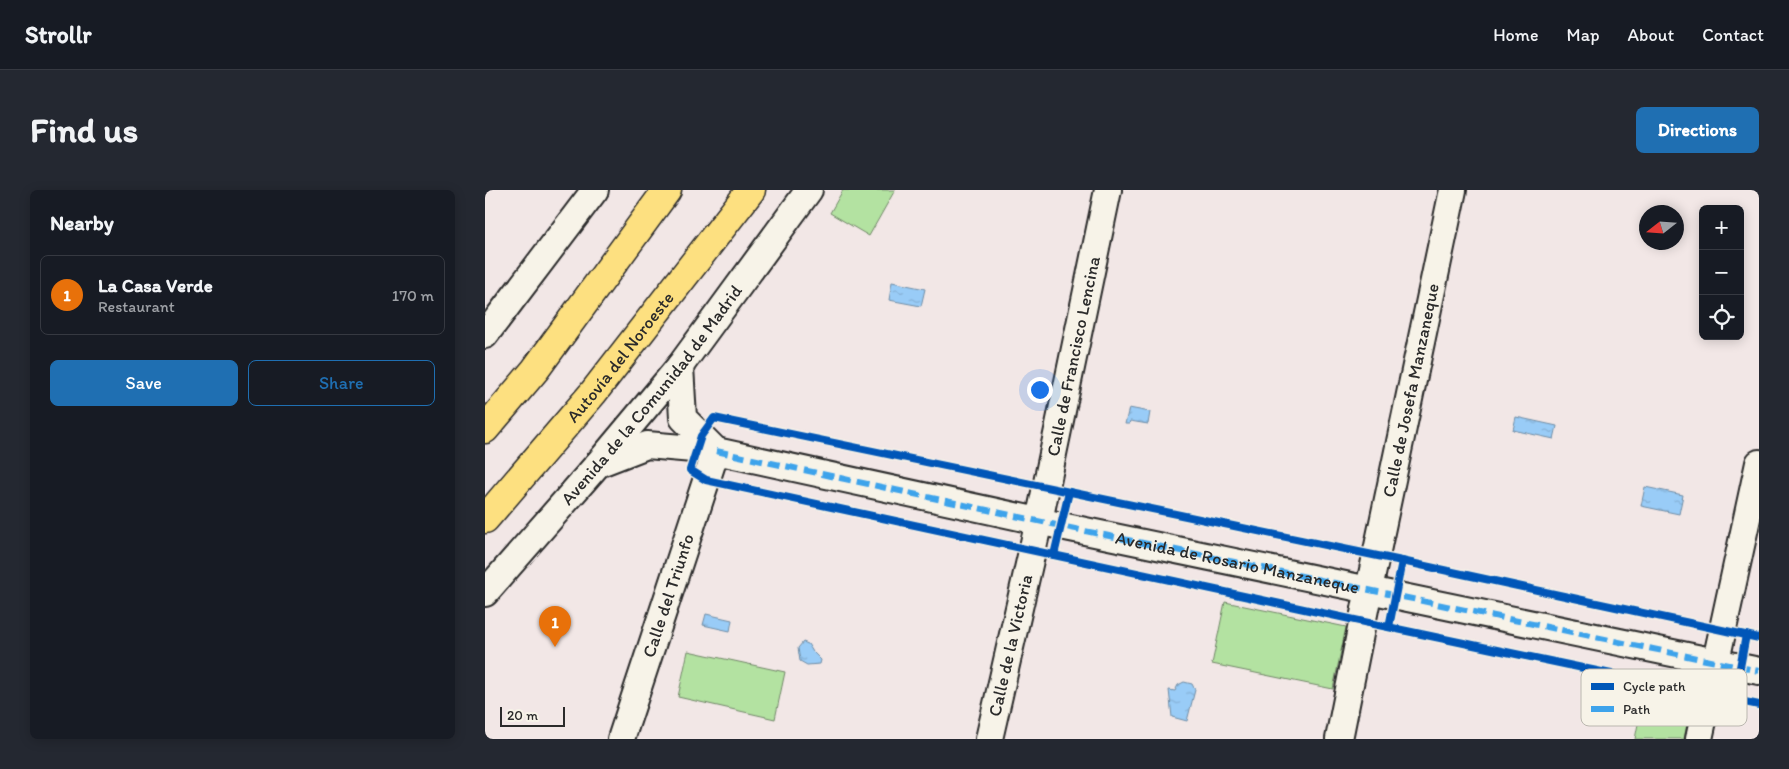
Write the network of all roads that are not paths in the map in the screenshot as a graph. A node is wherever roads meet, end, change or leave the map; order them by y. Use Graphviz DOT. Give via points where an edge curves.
graph roads {
  1 [pos="595,190"];
  2 [pos="667,190"];
  3 [pos="751,190"];
  4 [pos="809,190"];
  5 [pos="1108,190"];
  6 [pos="1453,190"];
  7 [pos="485,335"];
  8 [pos="680,366"];
  9 [pos="485,429"];
  10 [pos="716,451"];
  11 [pos="1759,463"];
  12 [pos="598,464"];
  13 [pos="485,519"];
  14 [pos="1039,521"];
  15 [pos="1369,589"];
  16 [pos="485,593"];
  17 [pos="1717,662"];
  18 [pos="1715,669"];
  19 [pos="1759,670"];
  20 [pos="1702,726"];
  21 [pos="621,739"];
  22 [pos="989,739"];
  23 [pos="1339,739"];
  24 [pos="1699,739"];
  1 -- 7 [label="street"];
  2 -- 9 [label="highway" via="535,370"];
  3 -- 13 [label="highway, Autovía del Noroeste" via="593,394"];
  4 -- 8 [label="street, Avenida de la Comunidad de Madrid"];
  5 -- 14 [label="street, Calle de Francisco Lencina"];
  6 -- 15 [label="street, Calle de Josefa Manzaneque"];
  8 -- 10 [label="street" via="683,418"];
  8 -- 12 [label="street, Avenida de la Comunidad de Madrid"];
  10 -- 12 [label="street, Avenida de Rosario Manzaneque" via="647,446"];
  10 -- 14 [label="street, Avenida de Rosario Manzaneque"];
  10 -- 21 [label="street, Calle del Triunfo"];
  11 -- 17 [label="street"];
  12 -- 16 [label="street, Avenida de la Comunidad de Madrid"];
  14 -- 15 [label="street, Avenida de Rosario Manzaneque"];
  14 -- 22 [label="street, Calle de la Victoria"];
  15 -- 17 [label="street, Avenida de Rosario Manzaneque"];
  15 -- 23 [label="street, Calle de Josefa Manzaneque"];
  17 -- 18 [label="street"];
  17 -- 19 [label="street, Avenida de Rosario Manzaneque"];
  20 -- 24 [label="street"];
}
